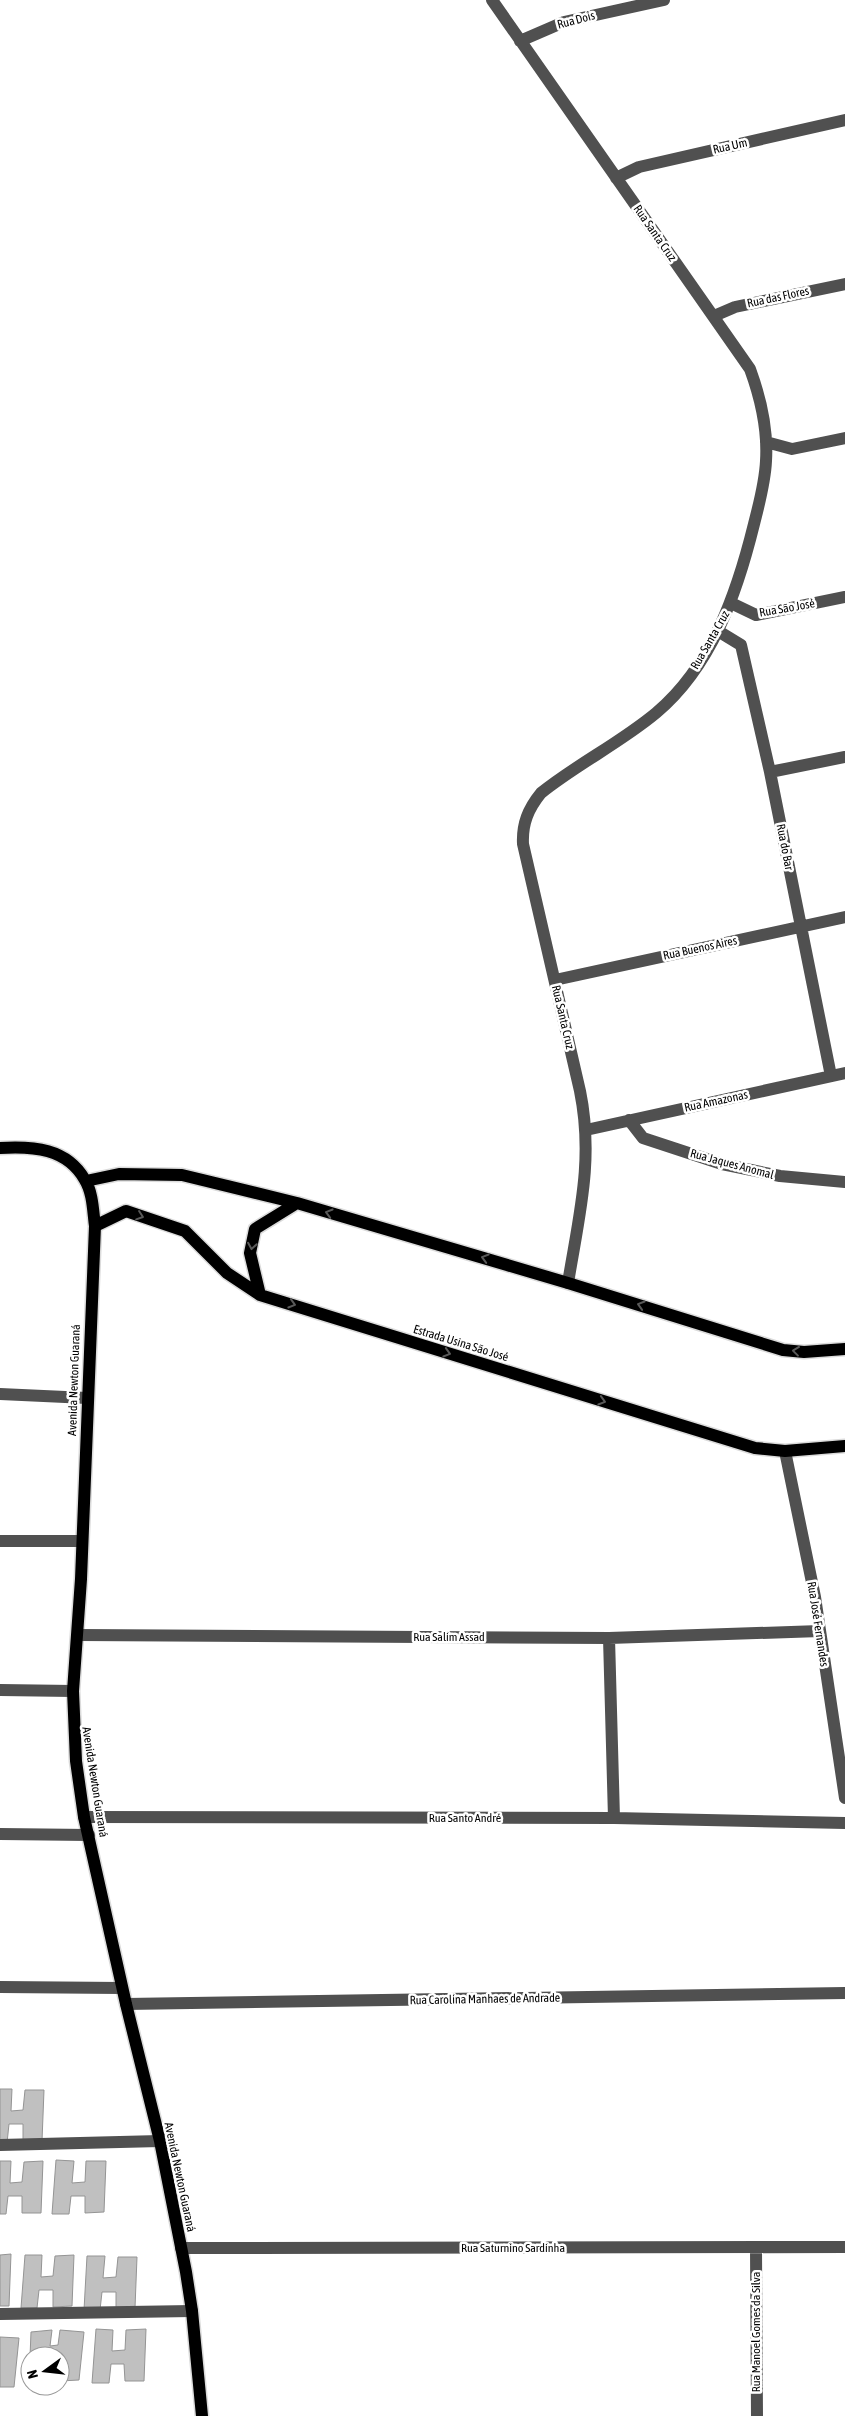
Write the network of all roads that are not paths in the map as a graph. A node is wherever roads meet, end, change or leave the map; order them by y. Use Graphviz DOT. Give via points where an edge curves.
graph roads {
  1 [pos="492,0"];
  2 [pos="664,0"];
  3 [pos="520,41"];
  4 [pos="845,120"];
  5 [pos="616,178"];
  6 [pos="845,284"];
  7 [pos="714,316"];
  8 [pos="845,438"];
  9 [pos="766,442"];
  10 [pos="845,597"];
  11 [pos="731,603"];
  12 [pos="718,631"];
  13 [pos="845,757"];
  14 [pos="770,772"];
  15 [pos="845,917"];
  16 [pos="801,926"];
  17 [pos="555,980"];
  18 [pos="845,1073"];
  19 [pos="831,1076"];
  20 [pos="629,1120"];
  21 [pos="586,1130"];
  22 [pos="0,1148"];
  23 [pos="86,1181"];
  24 [pos="845,1182"];
  25 [pos="297,1203"];
  26 [pos="95,1226"];
  27 [pos="568,1283"];
  28 [pos="260,1295"];
  29 [pos="845,1349"];
  30 [pos="0,1394"];
  31 [pos="87,1398"];
  32 [pos="845,1446"];
  33 [pos="785,1451"];
  34 [pos="0,1540"];
  35 [pos="82,1541"];
  36 [pos="820,1631"];
  37 [pos="78,1635"];
  38 [pos="609,1638"];
  39 [pos="0,1690"];
  40 [pos="73,1690"];
  41 [pos="845,1798"];
  42 [pos="84,1817"];
  43 [pos="614,1818"];
  44 [pos="845,1823"];
  45 [pos="0,1834"];
  46 [pos="89,1835"];
  47 [pos="0,1987"];
  48 [pos="122,1988"];
  49 [pos="845,1993"];
  50 [pos="126,2004"];
  51 [pos="160,2141"];
  52 [pos="0,2145"];
  53 [pos="845,2247"];
  54 [pos="181,2248"];
  55 [pos="756,2248"];
  56 [pos="192,2311"];
  57 [pos="0,2314"];
  58 [pos="202,2416"];
  59 [pos="756,2416"];
  1 -- 3 [label="street, Rua Santa Cruz"];
  2 -- 3 [label="street, Rua Dois" via="564,22"];
  3 -- 5 [label="street, Rua Santa Cruz"];
  4 -- 5 [label="street, Rua Um" via="639,167"];
  5 -- 7 [label="street, Rua Santa Cruz"];
  6 -- 7 [label="street, Rua das Flores" via="735,307"];
  7 -- 9 [label="street, Rua Santa Cruz" via="750,369 762,405"];
  8 -- 9 [label="street" via="792,448"];
  9 -- 11 [label="street, Rua Santa Cruz" via="765,480 742,574"];
  10 -- 11 [label="street, Rua São José" via="756,615"];
  11 -- 12 [label="street, Rua Santa Cruz"];
  12 -- 14 [label="street, Rua do Bar" via="741,645"];
  12 -- 17 [label="street, Rua Santa Cruz" via="688,677 656,713 550,786 533,802 524,823 523,844"];
  13 -- 14 [label="street"];
  14 -- 16 [label="street, Rua do Bar"];
  15 -- 16 [label="street, Rua Buenos Aires"];
  16 -- 17 [label="street, Rua Buenos Aires"];
  16 -- 19 [label="street, Rua do Bar"];
  17 -- 21 [label="street, Rua Santa Cruz"];
  18 -- 19 [label="street, Rua Amazonas"];
  19 -- 20 [label="street, Rua Amazonas"];
  20 -- 21 [label="street, Rua Amazonas"];
  20 -- 24 [label="street, Rua Jaques Anomal" via="643,1138 722,1164 780,1176"];
  21 -- 27 [label="street, Rua Santa Cruz" via="586,1175"];
  22 -- 23 [label="main road, Avenida Newton Guaraná" via="38,1148 59,1154 73,1164"];
  23 -- 25 [label="main road" via="119,1174 182,1175"];
  23 -- 26 [label="main road, Avenida Newton Guaraná"];
  27 -- 25 [label="main road, one-way"];
  25 -- 28 [label="main road, one-way" via="255,1229 250,1253"];
  26 -- 28 [label="main road, Estrada Usina São José, one-way" via="126,1211 185,1231 227,1273"];
  26 -- 31 [label="main road, Avenida Newton Guaraná"];
  29 -- 27 [label="main road, one-way" via="783,1350"];
  28 -- 33 [label="main road, Estrada Usina São José, one-way" via="755,1448"];
  30 -- 31 [label="street"];
  31 -- 35 [label="main road, Avenida Newton Guaraná"];
  32 -- 33 [label="main road, Estrada Usina São José"];
  33 -- 36 [label="street, Rua José Fernandes"];
  34 -- 35 [label="street"];
  35 -- 37 [label="main road, Avenida Newton Guaraná"];
  36 -- 38 [label="street, Rua Salim Assad"];
  36 -- 41 [label="street, Rua José Fernandes"];
  37 -- 38 [label="street, Rua Salim Assad"];
  37 -- 40 [label="main road, Avenida Newton Guaraná"];
  38 -- 43 [label="street"];
  39 -- 40 [label="street"];
  40 -- 42 [label="main road, Avenida Newton Guaraná" via="76,1761"];
  42 -- 43 [label="street, Rua Santo André"];
  42 -- 46 [label="main road, Avenida Newton Guaraná"];
  43 -- 44 [label="street, Rua Santo André"];
  45 -- 46 [label="street"];
  46 -- 48 [label="main road, Avenida Newton Guaraná"];
  47 -- 48 [label="street"];
  48 -- 50 [label="main road, Avenida Newton Guaraná"];
  49 -- 50 [label="street, Rua Carolina Manhaes de Andrade"];
  50 -- 51 [label="main road, Avenida Newton Guaraná"];
  51 -- 52 [label="street"];
  51 -- 54 [label="main road, Avenida Newton Guaraná"];
  53 -- 55 [label="street, Rua Saturnino Sardinha"];
  54 -- 55 [label="street, Rua Saturnino Sardinha"];
  54 -- 56 [label="main road, Avenida Newton Guaraná"];
  55 -- 59 [label="street, Rua Manoel Gomes da Silva"];
  56 -- 57 [label="street"];
  56 -- 58 [label="main road, Avenida Newton Guaraná"];
}
